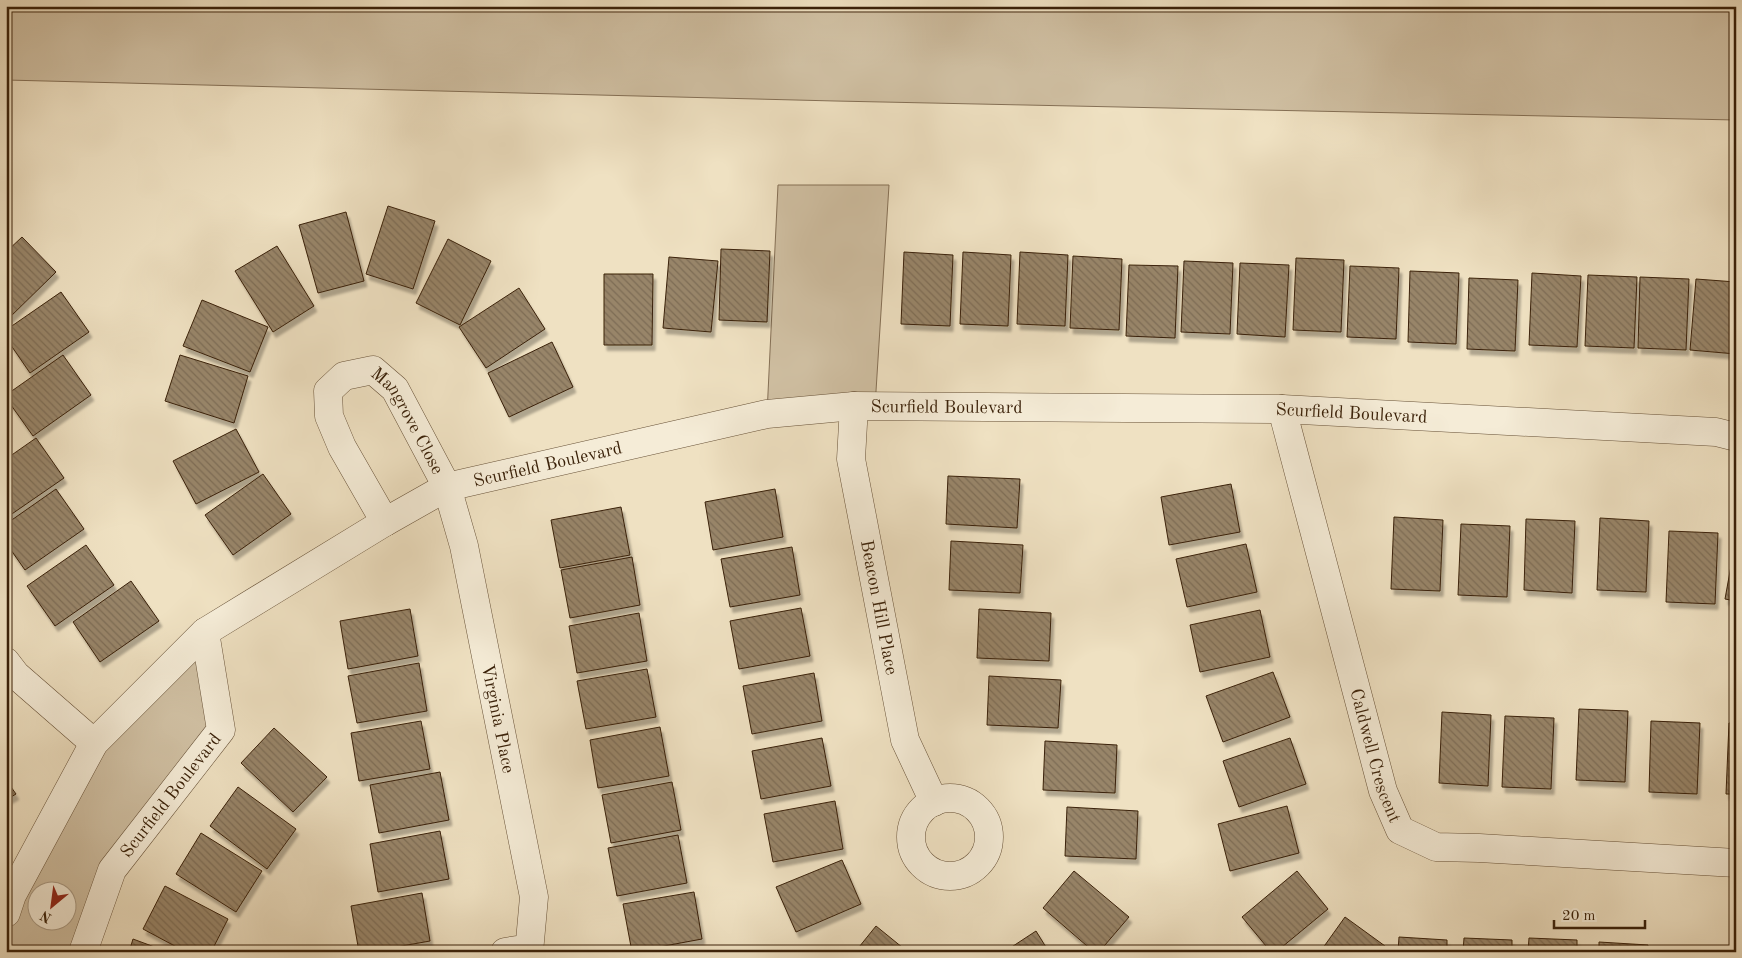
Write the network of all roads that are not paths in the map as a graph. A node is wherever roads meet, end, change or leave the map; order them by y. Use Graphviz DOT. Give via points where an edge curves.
graph roads {
  1 [pos="854,406"];
  2 [pos="1282,409"];
  3 [pos="1736,438"];
  4 [pos="447,487"];
  5 [pos="384,522"];
  6 [pos="205,632"];
  7 [pos="6,662"];
  8 [pos="94,743"];
  9 [pos="934,802"];
  10 [pos="1736,862"];
  11 [pos="8,902"];
  12 [pos="83,952"];
  13 [pos="505,952"];
  14 [pos="528,952"];
  1 -- 2 [label="street, Scurfield Boulevard"];
  1 -- 4 [label="street, Scurfield Boulevard" via="767,414"];
  1 -- 9 [label="street, Beacon Hill Place" via="851,459 905,740"];
  2 -- 3 [label="street, Scurfield Boulevard" via="1716,432"];
  2 -- 10 [label="street, Caldwell Crescent" via="1383,791 1400,830 1436,847"];
  4 -- 5 [label="street, Scurfield Boulevard"];
  4 -- 5 [label="street, Mangrove Close" via="395,389 373,370 344,376 328,391 329,416"];
  4 -- 14 [label="street, Virginia Place" via="464,546 534,897"];
  5 -- 6 [label="street, Scurfield Boulevard"];
  6 -- 8 [label="street, Scurfield Boulevard"];
  6 -- 12 [label="street, Scurfield Boulevard" via="221,730 112,870"];
  7 -- 8 [label="street" via="16,675"];
  8 -- 11 [label="street, Scurfield Boulevard"];
  13 -- 14 [label="street, Virginia Place"];
}
